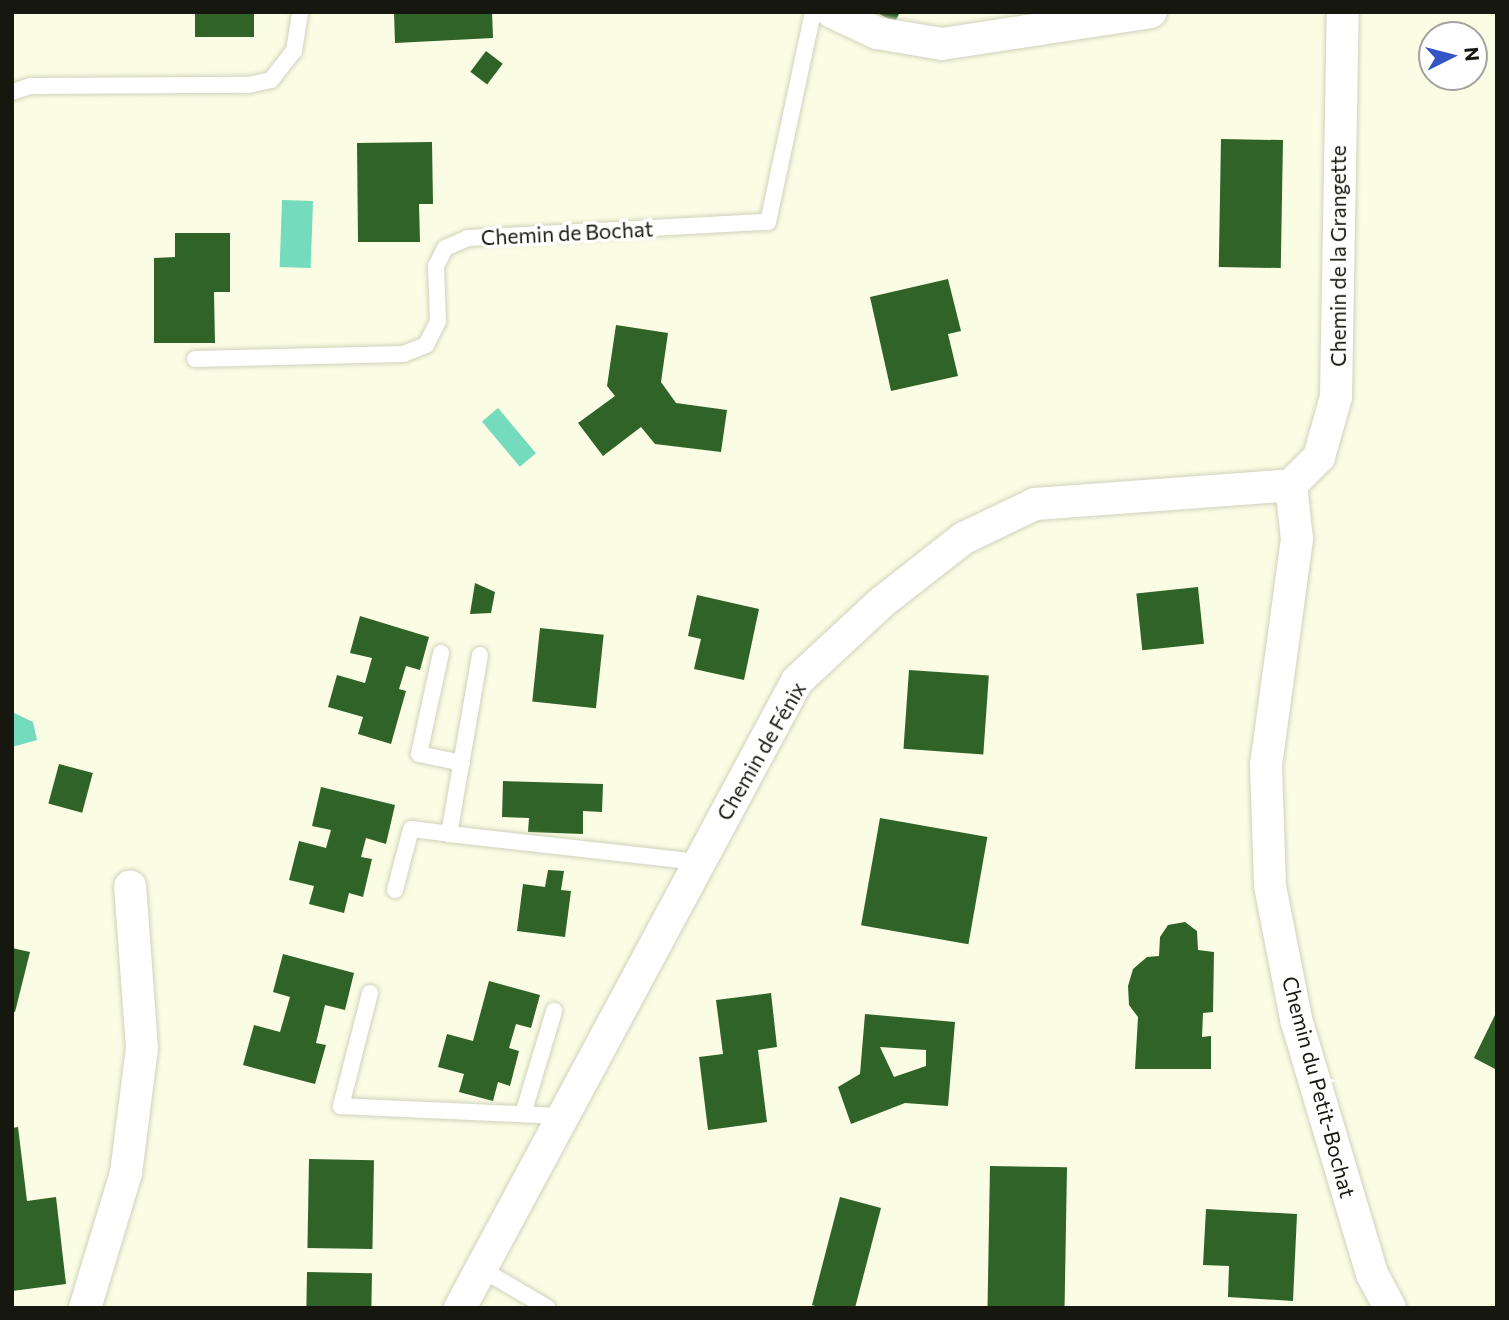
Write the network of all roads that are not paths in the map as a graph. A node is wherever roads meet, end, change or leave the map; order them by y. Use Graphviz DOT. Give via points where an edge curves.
graph roads {
  1 [pos="300,12"];
  2 [pos="813,12"];
  3 [pos="832,12"];
  4 [pos="1151,12"];
  5 [pos="1343,12"];
  6 [pos="12,92"];
  7 [pos="195,359"];
  8 [pos="1291,485"];
  9 [pos="441,653"];
  10 [pos="480,655"];
  11 [pos="462,763"];
  12 [pos="449,834"];
  13 [pos="698,862"];
  14 [pos="130,886"];
  15 [pos="395,890"];
  16 [pos="370,993"];
  17 [pos="554,1011"];
  18 [pos="523,1114"];
  19 [pos="564,1116"];
  20 [pos="483,1269"];
  21 [pos="85,1308"];
  22 [pos="460,1308"];
  23 [pos="548,1308"];
  24 [pos="1390,1308"];
  1 -- 6 [label="lane" via="294,51 271,80 248,85 31,86"];
  2 -- 7 [label="lane, Chemin de Bochat" via="768,222 468,239 445,248 436,266 438,321 426,345 403,354"];
  3 -- 4 [label="street" via="877,33 942,44"];
  5 -- 8 [label="street, Chemin de la Grangette" via="1336,397 1319,457"];
  8 -- 13 [label="street, Chemin de Fénix" via="1035,504 964,538 882,602 797,681"];
  8 -- 24 [label="street, Chemin du Petit-Bochat" via="1297,539 1266,765 1270,886 1296,1018 1372,1275"];
  9 -- 11 [label="lane" via="419,754"];
  10 -- 11 [label="lane"];
  11 -- 12 [label="lane"];
  12 -- 13 [label="lane"];
  12 -- 15 [label="lane" via="411,829"];
  13 -- 19 [label="street, Chemin de Fénix"];
  14 -- 21 [label="street" via="142,1048 126,1173"];
  16 -- 18 [label="lane" via="341,1106"];
  17 -- 18 [label="lane"];
  18 -- 19 [label="lane"];
  19 -- 20 [label="street, Chemin de Fénix"];
  20 -- 22 [label="street, Chemin de Fénix"];
  20 -- 23 [label="lane"];
}
